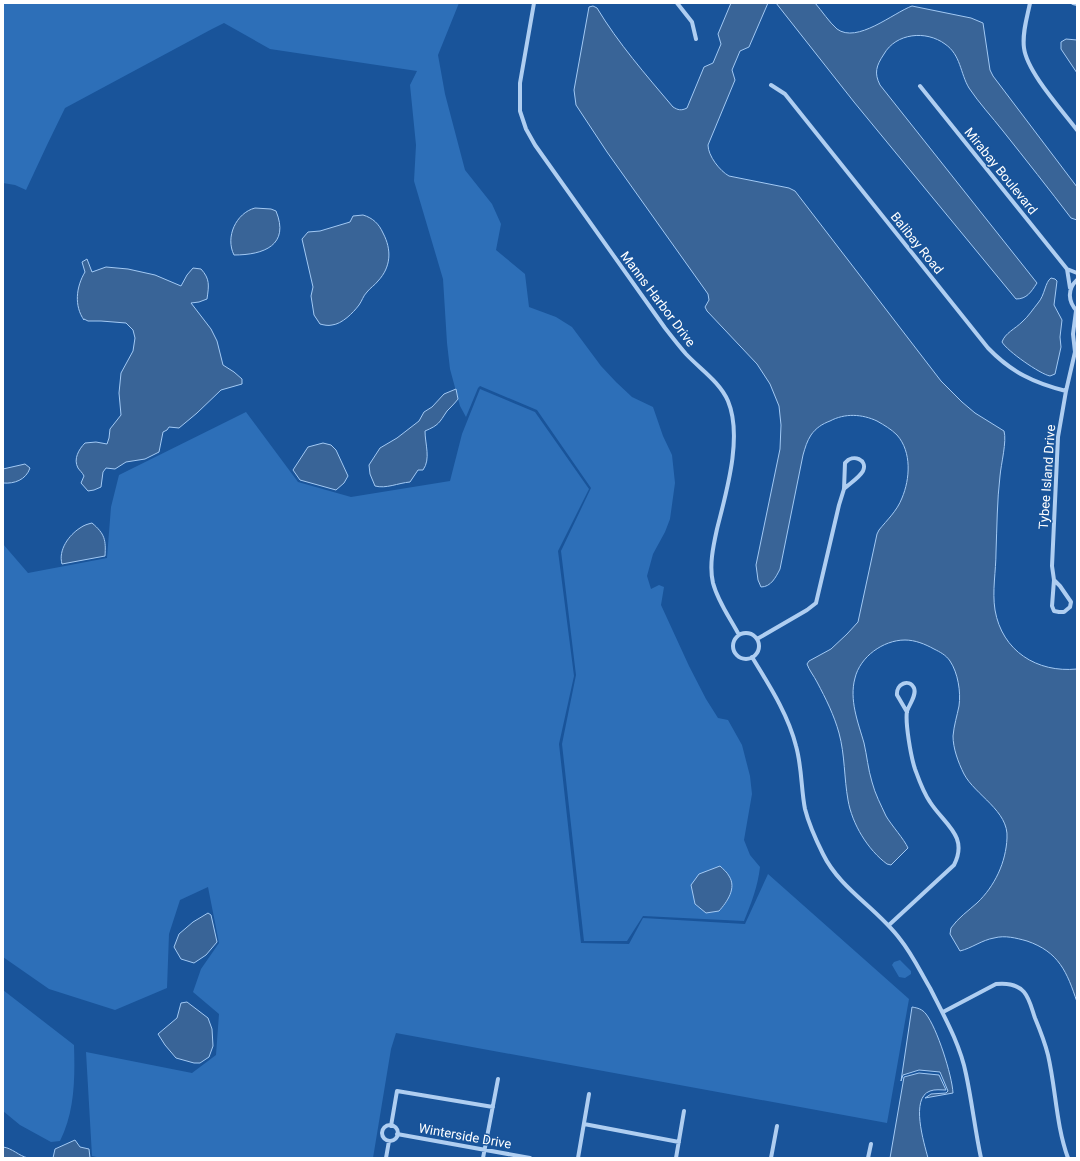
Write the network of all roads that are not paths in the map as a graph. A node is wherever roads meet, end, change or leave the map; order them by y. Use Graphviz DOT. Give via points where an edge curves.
graph roads {
  1 [pos="534,3"];
  2 [pos="677,3"];
  3 [pos="1030,3"];
  4 [pos="1073,3"];
  5 [pos="1077,4"];
  6 [pos="696,39"];
  7 [pos="771,85"];
  8 [pos="920,86"];
  9 [pos="1077,130"];
  10 [pos="1067,269"];
  11 [pos="1077,273"];
  12 [pos="1077,280"];
  13 [pos="1070,289"];
  14 [pos="1077,311"];
  15 [pos="1075,337"];
  16 [pos="1076,350"];
  17 [pos="1066,391"];
  18 [pos="844,489"];
  19 [pos="1054,580"];
  20 [pos="739,635"];
  21 [pos="757,639"];
  22 [pos="752,657"];
  23 [pos="907,712"];
  24 [pos="889,925"];
  25 [pos="942,1012"];
  26 [pos="498,1079"];
  27 [pos="589,1094"];
  28 [pos="492,1107"];
  29 [pos="684,1112"];
  30 [pos="584,1124"];
  31 [pos="391,1126"];
  32 [pos="777,1126"];
  33 [pos="397,1134"];
  34 [pos="388,1141"];
  35 [pos="679,1142"];
  36 [pos="871,1144"];
  37 [pos="485,1150"];
  38 [pos="386,1158"];
  39 [pos="483,1158"];
  40 [pos="530,1158"];
  41 [pos="578,1158"];
  42 [pos="676,1158"];
  43 [pos="771,1158"];
  44 [pos="868,1158"];
  45 [pos="981,1158"];
  46 [pos="1068,1158"];
  1 -- 20 [label="street, Manns Harbor Drive" via="520,83 520,111 526,129 665,328 728,400 734,419 735,444 713,547 711,568 713,584 720,601"];
  2 -- 6 [label="street" via="692,22"];
  3 -- 9 [label="street" via="1024,37 1026,58 1036,76"];
  4 -- 5 [label="street"];
  7 -- 17 [label="street, Balibay Road" via="785,94 988,348 1007,366 1025,377"];
  8 -- 10 [label="street, Mirabay Boulevard"];
  10 -- 11 [label="street, Mirabay Boulevard"];
  10 -- 13 [label="street"];
  12 -- 13 [label="street"];
  13 -- 14 [label="street" via="1070,301"];
  14 -- 15 [label="street, Tybee Island Drive"];
  15 -- 16 [label="street, Tybee Island Drive"];
  16 -- 17 [label="street, Tybee Island Drive"];
  17 -- 19 [label="street, Tybee Island Drive" via="1058,437 1052,566"];
  18 -- 18 [label="street" via="862,472 864,467 857,458 845,463"];
  18 -- 21 [label="street" via="838,505 816,603"];
  19 -- 19 [label="street, Tybee Island Drive" via="1052,606 1054,610 1064,612 1070,607 1071,602"];
  20 -- 21 [label="street" via="751,634"];
  20 -- 22 [label="street" via="734,642 734,650 739,657"];
  21 -- 22 [label="street" via="759,647"];
  22 -- 24 [label="street" via="786,716 796,746 805,809 813,834 827,862 842,882"];
  23 -- 23 [label="street" via="914,694 912,685 907,683 898,686 896,695"];
  23 -- 24 [label="street" via="910,747 919,780 930,803 955,834 959,856 954,865"];
  24 -- 25 [label="street" via="913,958"];
  25 -- 45 [label="street" via="957,1044 966,1073"];
  25 -- 46 [label="street" via="996,984 1016,986 1025,993 1048,1055 1058,1122"];
  26 -- 28 [label="street"];
  27 -- 30 [label="street"];
  28 -- 31 [label="street" via="397,1091"];
  28 -- 37 [label="street"];
  29 -- 35 [label="street"];
  30 -- 35 [label="street"];
  30 -- 41 [label="street"];
  31 -- 33 [label="street" via="396,1129"];
  31 -- 34 [label="street" via="385,1127 382,1131 384,1139"];
  32 -- 43 [label="street"];
  33 -- 34 [label="street" via="395,1139"];
  33 -- 37 [label="street, Winterside Drive"];
  34 -- 38 [label="street"];
  35 -- 42 [label="street"];
  36 -- 44 [label="street"];
  37 -- 39 [label="street"];
  37 -- 40 [label="street, Winterside Drive"];
}
